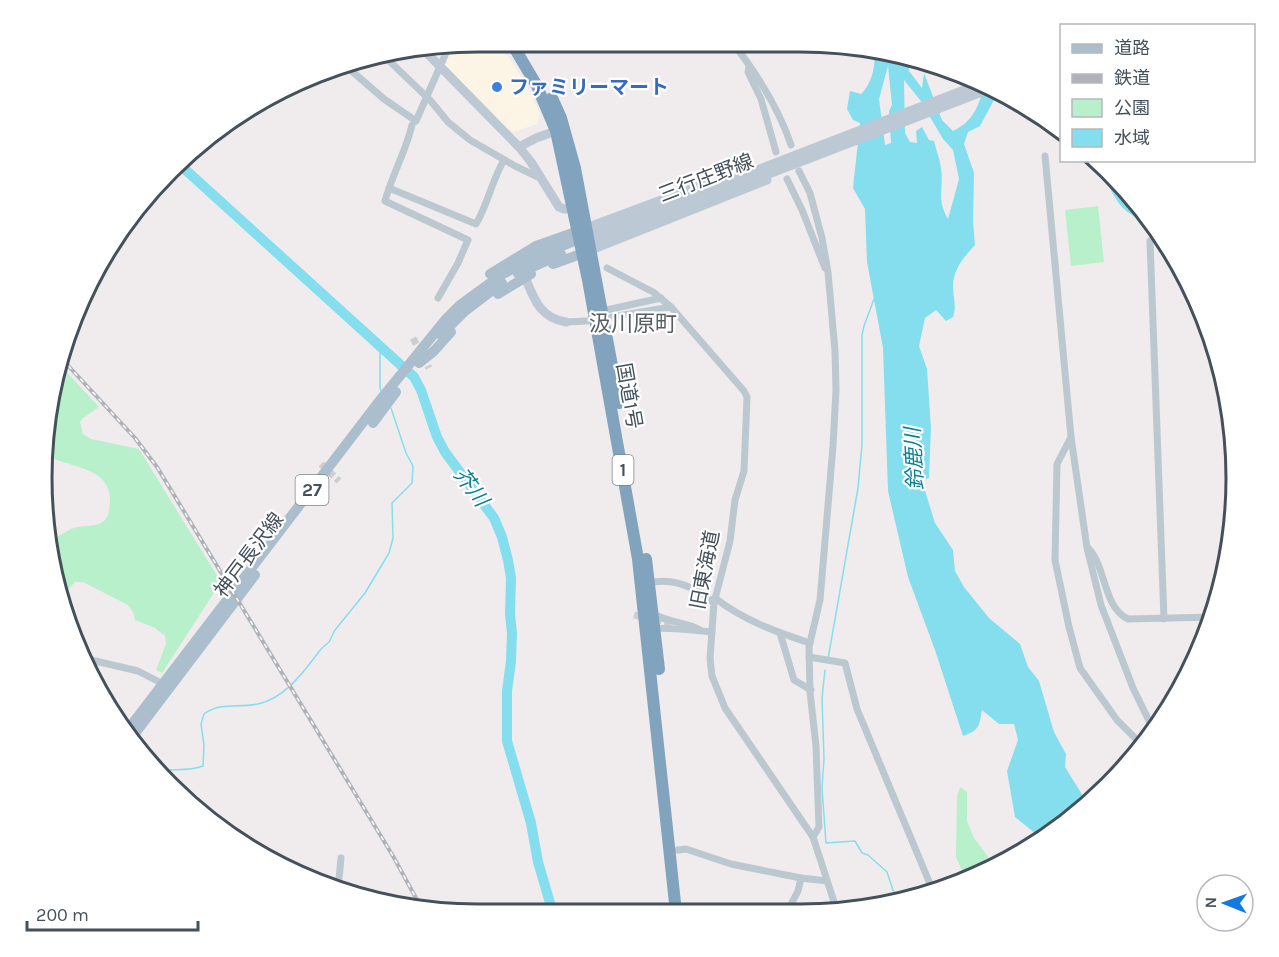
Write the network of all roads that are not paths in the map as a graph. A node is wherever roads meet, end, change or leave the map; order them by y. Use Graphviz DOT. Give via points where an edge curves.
graph roads {
  1 [pos="517,52"];
  2 [pos="527,52"];
  3 [pos="739,52"];
  4 [pos="445,54"];
  5 [pos="429,55"];
  6 [pos="390,62"];
  7 [pos="439,65"];
  8 [pos="749,66"];
  9 [pos="353,72"];
  10 [pos="971,88"];
  11 [pos="981,92"];
  12 [pos="427,98"];
  13 [pos="412,125"];
  14 [pos="556,131"];
  15 [pos="791,145"];
  16 [pos="519,147"];
  17 [pos="812,148"];
  18 [pos="776,152"];
  19 [pos="1044,156"];
  20 [pos="504,160"];
  21 [pos="795,167"];
  22 [pos="540,178"];
  23 [pos="787,179"];
  24 [pos="737,182"];
  25 [pos="389,188"];
  26 [pos="574,209"];
  27 [pos="584,241"];
  28 [pos="1150,241"];
  29 [pos="607,268"];
  30 [pos="828,272"];
  31 [pos="525,277"];
  32 [pos="438,298"];
  33 [pos="661,298"];
  34 [pos="671,307"];
  35 [pos="463,308"];
  36 [pos="607,314"];
  37 [pos="587,321"];
  38 [pos="566,322"];
  39 [pos="1071,437"];
  40 [pos="1087,548"];
  41 [pos="650,583"];
  42 [pos="715,600"];
  43 [pos="654,614"];
  44 [pos="1203,617"];
  45 [pos="1164,619"];
  46 [pos="673,624"];
  47 [pos="656,630"];
  48 [pos="702,631"];
  49 [pos="712,632"];
  50 [pos="780,633"];
  51 [pos="810,642"];
  52 [pos="810,657"];
  53 [pos="93,660"];
  54 [pos="166,686"];
  55 [pos="811,690"];
  56 [pos="1150,722"];
  57 [pos="132,725"];
  58 [pos="136,731"];
  59 [pos="1137,740"];
  60 [pos="813,837"];
  61 [pos="678,850"];
  62 [pos="341,858"];
  63 [pos="801,878"];
  64 [pos="339,881"];
  65 [pos="827,881"];
  66 [pos="930,884"];
  67 [pos="834,903"];
  68 [pos="675,904"];
  69 [pos="683,904"];
  70 [pos="791,904"];
  1 -- 14 [label="highway, 国道1号 / 1"];
  2 -- 27 [label="highway, 国道1号 / 1" via="561,118 574,168"];
  3 -- 8 [label="street"];
  4 -- 7 [label="street"];
  5 -- 7 [label="main road"];
  6 -- 12 [label="street"];
  7 -- 12 [label="street"];
  7 -- 16 [label="main road"];
  8 -- 15 [label="street"];
  8 -- 18 [label="street"];
  9 -- 12 [label="street" via="413,120 416,121"];
  10 -- 17 [label="main road, 三行庄野線"];
  11 -- 21 [label="main road, 三行庄野線"];
  12 -- 20 [label="street" via="470,140"];
  13 -- 25 [label="street"];
  14 -- 16 [label="main road"];
  14 -- 26 [label="highway, 国道1号 / 1"];
  16 -- 22 [label="main road"];
  17 -- 24 [label="main road, 三行庄野線"];
  17 -- 27 [label="main road, 三行庄野線" via="755,166"];
  19 -- 39 [label="street"];
  20 -- 22 [label="street"];
  20 -- 25 [label="street" via="476,224"];
  21 -- 24 [label="main road, 三行庄野線"];
  21 -- 27 [label="main road, 三行庄野線" via="745,190"];
  21 -- 30 [label="street" via="805,180"];
  22 -- 26 [label="main road" via="557,204"];
  23 -- 30 [label="street"];
  24 -- 27 [label="main road, 三行庄野線"];
  25 -- 32 [label="street" via="385,201 468,240"];
  26 -- 27 [label="highway, 国道1号 / 1"];
  27 -- 31 [label="main road, 神戸長沢線" via="560,261"];
  27 -- 35 [label="main road, 神戸長沢線" via="520,264 481,289"];
  27 -- 35 [label="main road, 神戸長沢線" via="536,246 499,268"];
  27 -- 36 [label="highway, 国道1号 / 1"];
  27 -- 68 [label="highway, 国道1号 / 1" via="638,559"];
  28 -- 45 [label="street"];
  29 -- 33 [label="street, 旧東海道"];
  30 -- 51 [label="street" via="836,390 820,600"];
  31 -- 35 [label="main road, 神戸長沢線"];
  31 -- 38 [label="main road" via="543,312"];
  33 -- 34 [label="street, 旧東海道"];
  33 -- 36 [label="street"];
  34 -- 36 [label="street"];
  34 -- 42 [label="street, 旧東海道" via="747,397 744,471"];
  35 -- 54 [label="main road, 神戸長沢線 / 27" via="446,319 416,357"];
  36 -- 41 [label="highway, 国道1号 / 1"];
  37 -- 38 [label="street"];
  39 -- 40 [label="street"];
  39 -- 59 [label="street" via="1057,464 1055,560 1066,616 1080,668 1117,720"];
  40 -- 45 [label="street" via="1123,617"];
  40 -- 56 [label="street" via="1104,613"];
  41 -- 42 [label="street" via="685,586"];
  41 -- 43 [label="highway, 国道1号 / 1"];
  42 -- 49 [label="street, 旧東海道"];
  42 -- 50 [label="street"];
  43 -- 47 [label="highway, 国道1号 / 1"];
  43 -- 48 [label="street"];
  44 -- 45 [label="street"];
  46 -- 48 [label="street"];
  47 -- 48 [label="street" via="664,627"];
  47 -- 61 [label="highway, 国道1号 / 1"];
  48 -- 49 [label="street"];
  49 -- 60 [label="street, 旧東海道" via="711,667 722,701"];
  50 -- 51 [label="street"];
  50 -- 55 [label="street" via="794,680"];
  51 -- 52 [label="street"];
  52 -- 55 [label="street"];
  52 -- 66 [label="street" via="845,663 857,709"];
  53 -- 54 [label="street" via="138,671"];
  54 -- 57 [label="main road, 神戸長沢線 / 27"];
  54 -- 58 [label="main road, 神戸長沢線 / 27"];
  55 -- 60 [label="street" via="819,827"];
  60 -- 65 [label="street, 旧東海道"];
  61 -- 63 [label="street"];
  61 -- 69 [label="highway, 国道1号 / 1"];
  62 -- 64 [label="street"];
  63 -- 65 [label="street"];
  63 -- 70 [label="street"];
  65 -- 67 [label="street, 旧東海道"];
}
